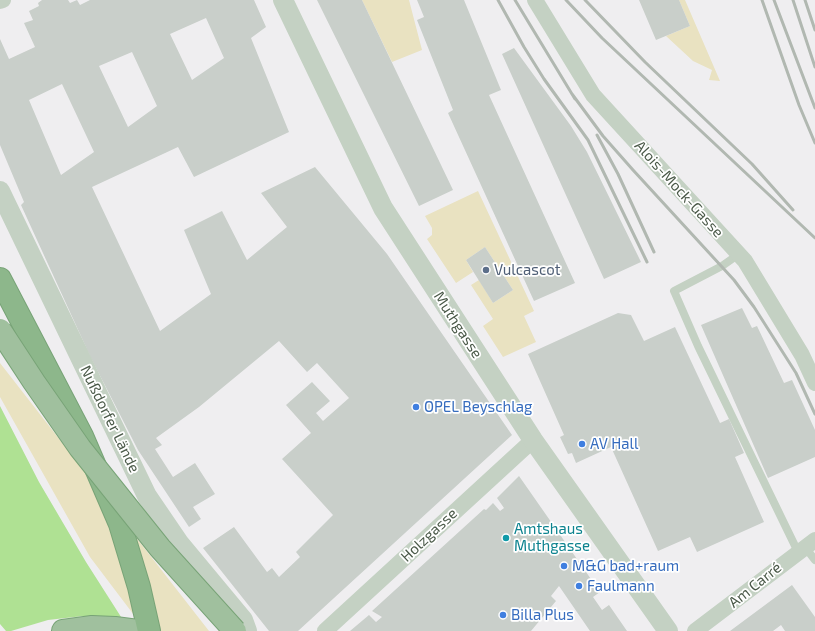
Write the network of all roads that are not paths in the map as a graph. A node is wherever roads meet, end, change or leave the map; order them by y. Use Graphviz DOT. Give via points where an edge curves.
graph roads {
  1 [pos="283,0"];
  2 [pos="535,0"];
  3 [pos="0,191"];
  4 [pos="739,254"];
  5 [pos="0,279"];
  6 [pos="0,330"];
  7 [pos="815,383"];
  8 [pos="532,440"];
  9 [pos="806,546"];
  10 [pos="815,560"];
  11 [pos="63,631"];
  12 [pos="138,631"];
  13 [pos="149,631"];
  14 [pos="235,631"];
  15 [pos="247,631"];
  16 [pos="325,631"];
  17 [pos="668,631"];
  18 [pos="695,631"];
  1 -- 8 [label="street, Muthgasse" via="377,198"];
  2 -- 4 [label="street, Alois-Mock-Gasse" via="593,95"];
  3 -- 15 [label="street, Nußdorfer Lände" via="147,496 179,543 243,620"];
  4 -- 7 [label="street, Alois-Mock-Gasse" via="802,355"];
  4 -- 9 [label="lane" via="722,266 674,291 698,346"];
  5 -- 13 [label="highway" via="82,436 120,524"];
  6 -- 14 [label="highway, bridge" via="80,448 160,548"];
  8 -- 16 [label="street, Holzgasse"];
  8 -- 17 [label="street, Muthgasse"];
  9 -- 10 [label="lane"];
  9 -- 18 [label="street, Am Carré"];
  11 -- 12 [label="highway" via="92,627"];
}
